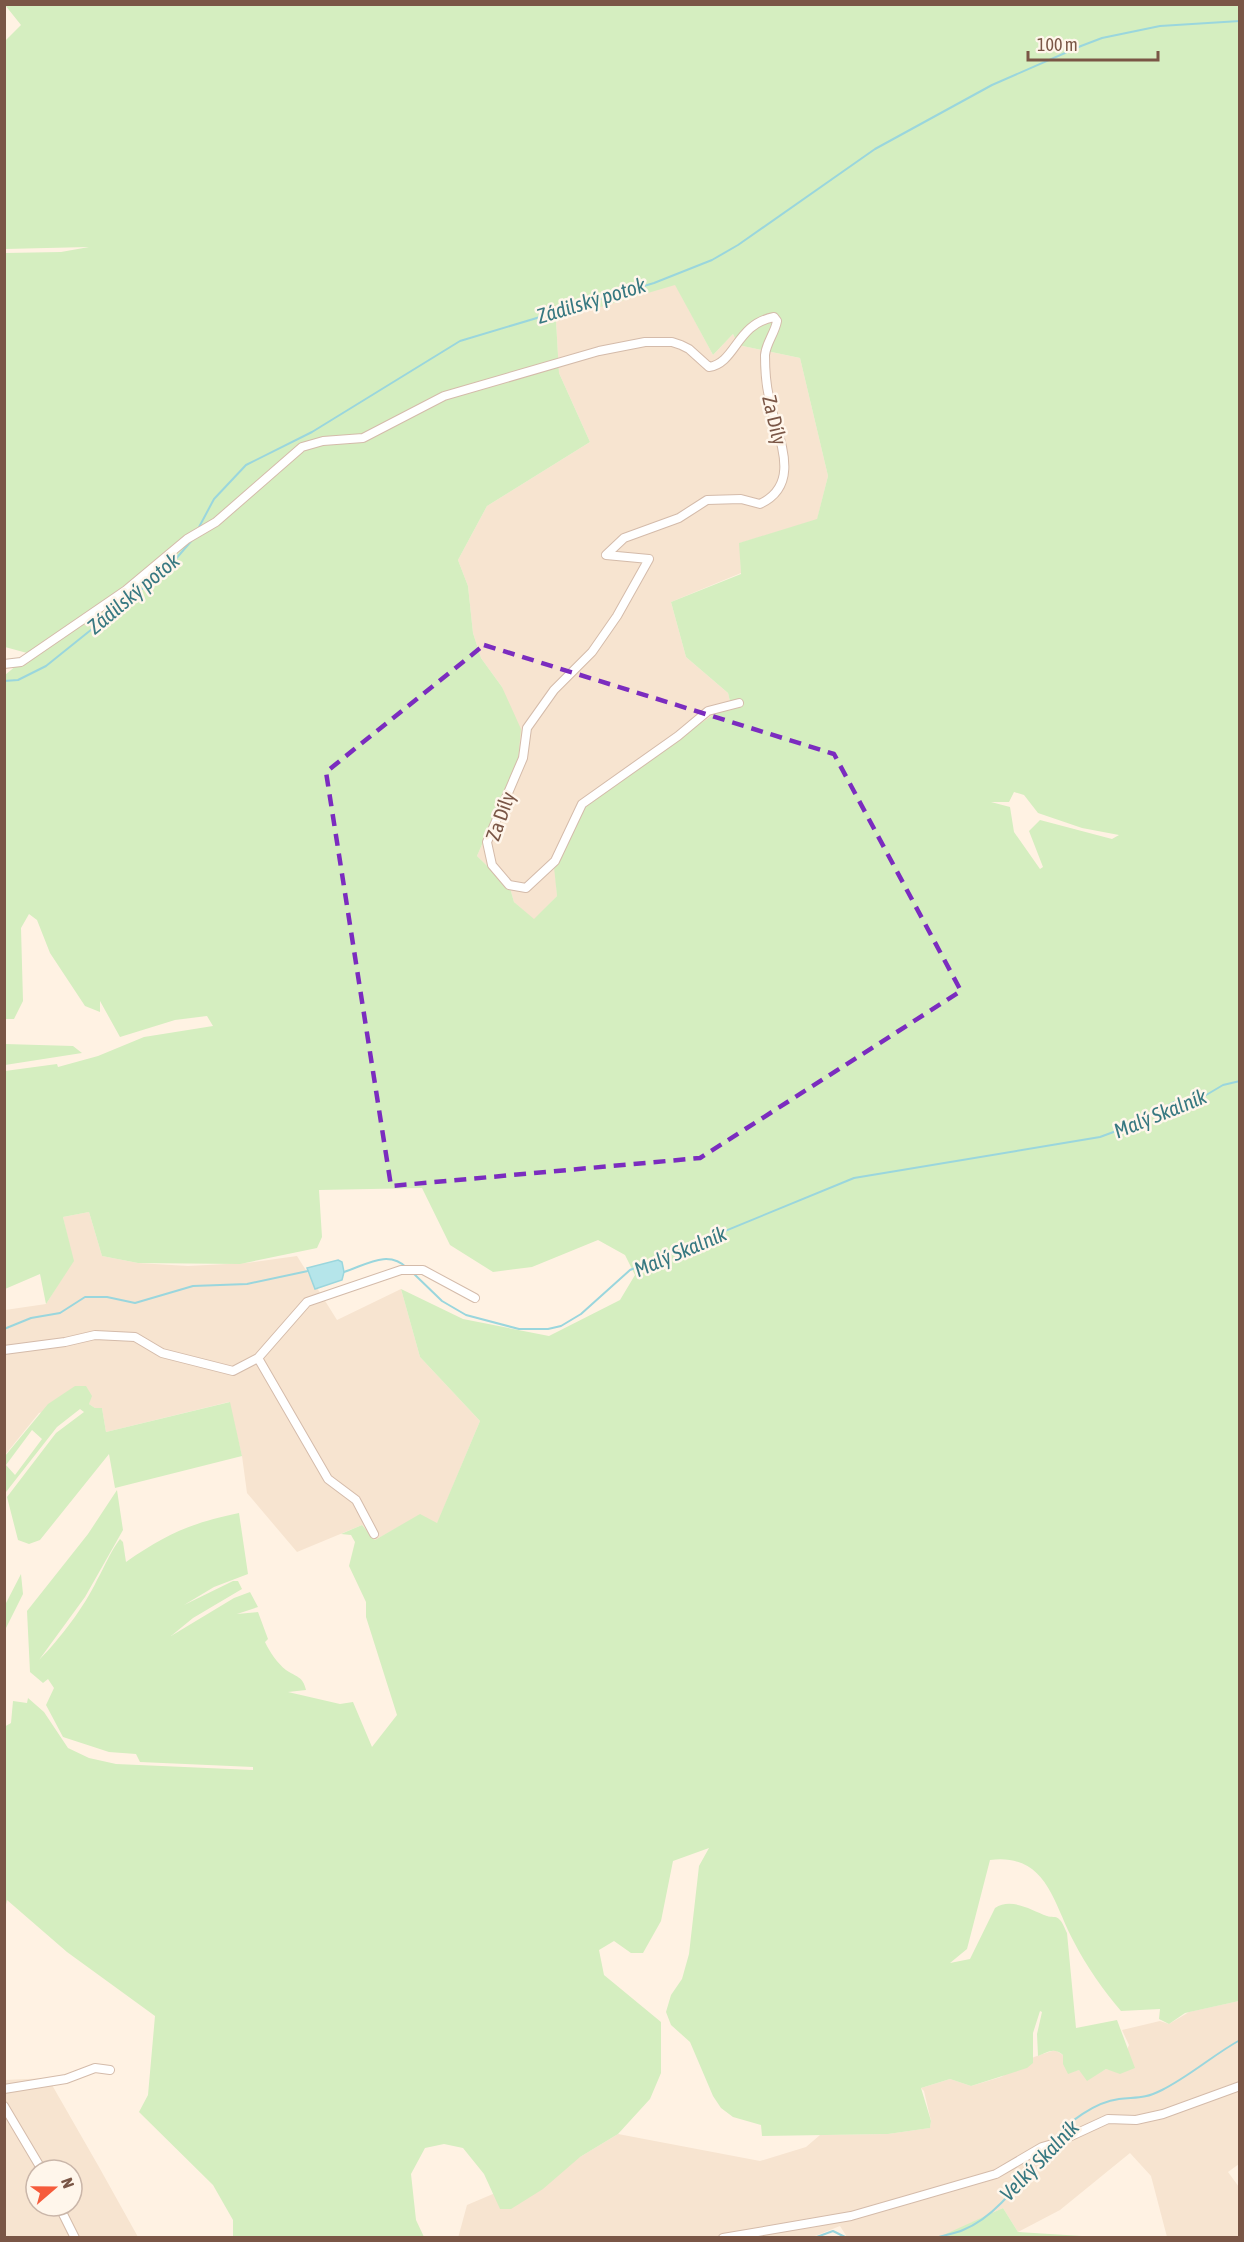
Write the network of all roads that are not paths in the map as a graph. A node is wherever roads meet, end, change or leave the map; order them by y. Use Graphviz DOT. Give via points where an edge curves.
graph roads {
  1 [pos="4,664"];
  2 [pos="739,703"];
  3 [pos="474,1298"];
  4 [pos="4,1350"];
  5 [pos="258,1358"];
  6 [pos="374,1534"];
  7 [pos="110,2070"];
  8 [pos="1239,2086"];
  9 [pos="4,2089"];
  10 [pos="4,2106"];
  11 [pos="35,2158"];
  12 [pos="65,2218"];
  13 [pos="75,2238"];
  14 [pos="723,2238"];
  1 -- 2 [label="street, Za Díly" via="21,662 126,590 302,447 363,438 444,396 598,351 645,342 672,342 689,349 709,367 717,366 739,337 774,317 776,329 765,353 784,476 774,497 759,504 741,499 707,500 680,518 624,538 606,555 649,560 592,652 554,690 527,728 524,758 487,842 492,865 509,885 526,888 555,861 582,804 708,711"];
  3 -- 5 [label="street" via="423,1270 401,1270 307,1302"];
  4 -- 5 [label="street" via="95,1335 135,1337 162,1353 222,1370 233,1371"];
  5 -- 6 [label="street" via="328,1479 356,1500"];
  7 -- 9 [label="street" via="95,2067 66,2079"];
  8 -- 14 [label="street" via="1163,2114 1136,2120 1108,2119 1042,2147 996,2174 851,2216"];
  10 -- 11 [label="street"];
  12 -- 13 [label="street"];
}
